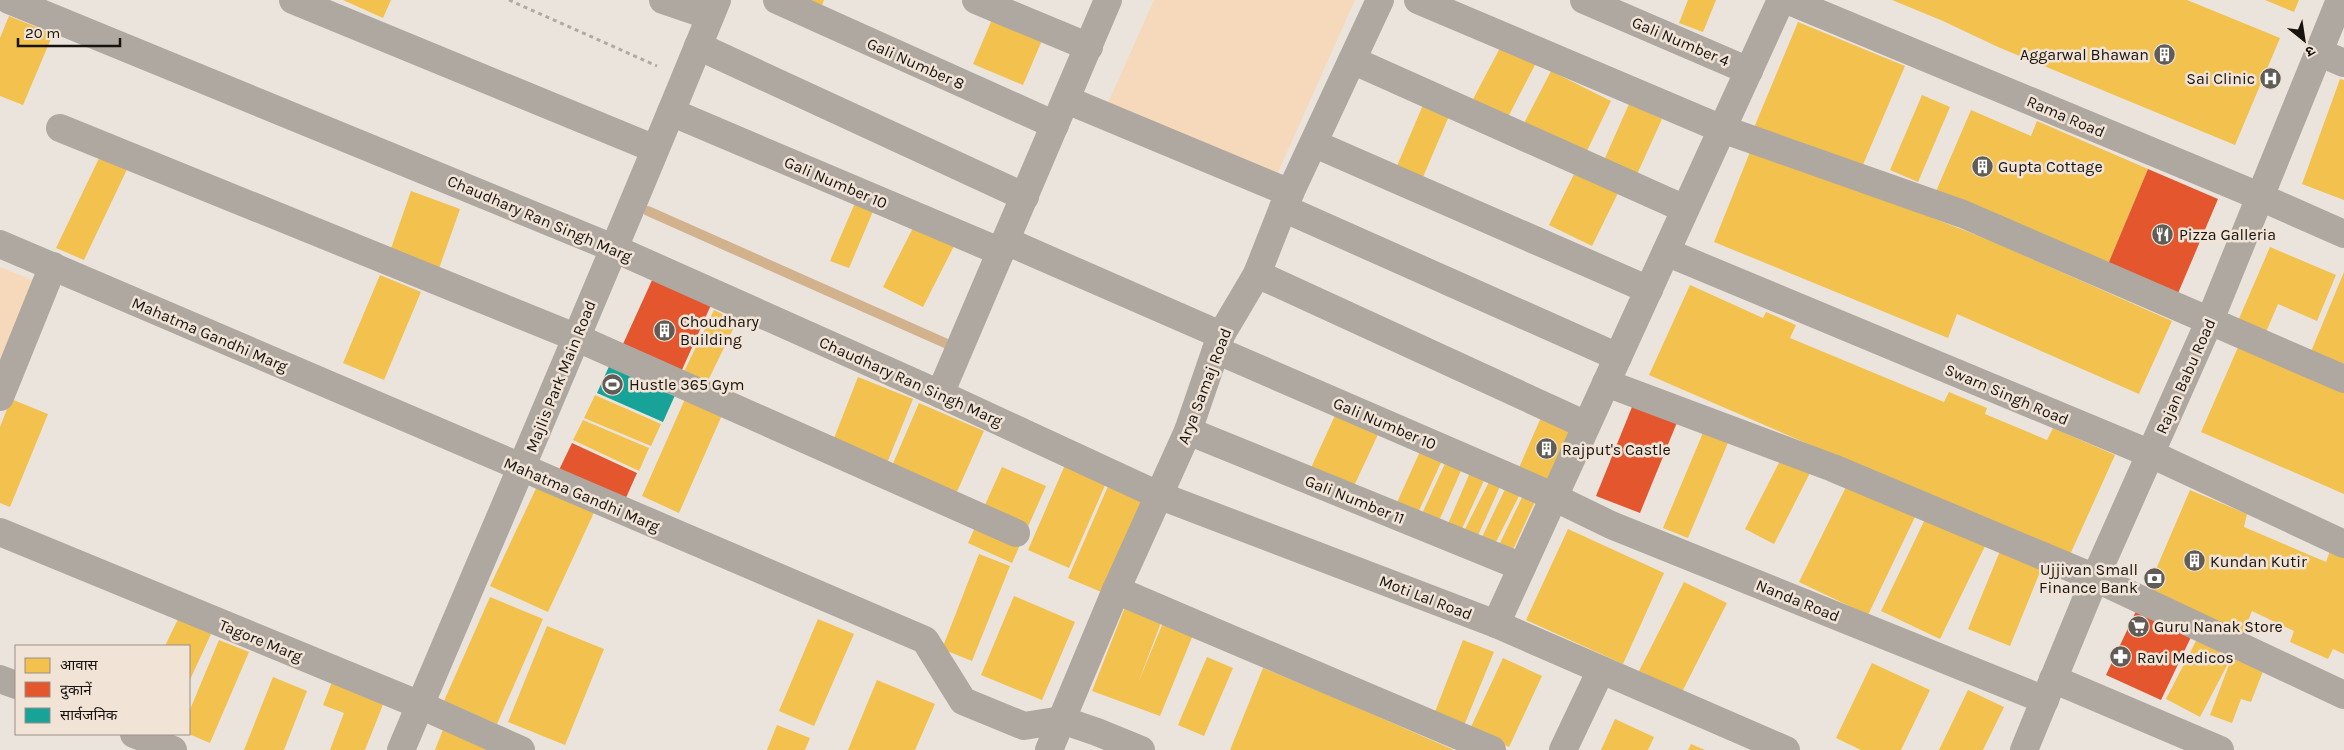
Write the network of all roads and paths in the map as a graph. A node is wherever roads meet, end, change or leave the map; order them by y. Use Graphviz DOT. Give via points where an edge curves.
graph roads {
  1 [pos="9,0"];
  2 [pos="293,0"];
  3 [pos="509,0"];
  4 [pos="663,0"];
  5 [pos="777,0"];
  6 [pos="976,0"];
  7 [pos="1108,0"];
  8 [pos="1380,0"];
  9 [pos="1418,0"];
  10 [pos="1584,0"];
  11 [pos="1781,0"];
  12 [pos="1787,0"];
  13 [pos="2340,0"];
  14 [pos="713,8"];
  15 [pos="698,46"];
  16 [pos="1089,47"];
  17 [pos="2318,52"];
  18 [pos="1352,60"];
  19 [pos="2344,63"];
  20 [pos="1749,71"];
  21 [pos="685,78"];
  22 [pos="1067,100"];
  23 [pos="671,112"];
  24 [pos="1055,126"];
  25 [pos="60,128"];
  26 [pos="1722,129"];
  27 [pos="1315,144"];
  28 [pos="655,150"];
  29 [pos="1025,197"];
  30 [pos="2259,197"];
  31 [pos="1287,201"];
  32 [pos="1685,209"];
  33 [pos="2344,234"];
  34 [pos="0,244"];
  35 [pos="1004,247"];
  36 [pos="613,248"];
  37 [pos="1666,252"];
  38 [pos="53,266"];
  39 [pos="1257,274"];
  40 [pos="1648,290"];
  41 [pos="2210,320"];
  42 [pos="575,337"];
  43 [pos="1218,342"];
  44 [pos="1618,357"];
  45 [pos="2344,379"];
  46 [pos="1606,383"];
  47 [pos="940,394"];
  48 [pos="0,397"];
  49 [pos="1586,426"];
  50 [pos="1188,432"];
  51 [pos="1064,451"];
  52 [pos="2151,454"];
  53 [pos="522,469"];
  54 [pos="1158,495"];
  55 [pos="1554,497"];
  56 [pos="0,532"];
  57 [pos="1016,533"];
  58 [pos="2344,544"];
  59 [pos="1522,567"];
  60 [pos="2095,578"];
  61 [pos="1116,590"];
  62 [pos="1496,624"];
  63 [pos="1601,670"];
  64 [pos="0,679"];
  65 [pos="15,685"];
  66 [pos="2049,690"];
  67 [pos="2344,695"];
  68 [pos="420,705"];
  69 [pos="1062,720"];
  70 [pos="136,735"];
  71 [pos="2189,744"];
  72 [pos="173,750"];
  73 [pos="400,750"];
  74 [pos="521,750"];
  75 [pos="1048,750"];
  76 [pos="1141,750"];
  77 [pos="1492,750"];
  78 [pos="1564,750"];
  79 [pos="1786,750"];
  80 [pos="2024,750"];
  81 [pos="2220,750"];
  1 -- 36 [label="street, Chaudhary Ran Singh Marg"];
  2 -- 28 [label="street"];
  3 -- 21 [label="path"];
  4 -- 14 [label="street"];
  5 -- 24 [label="street, Gali Number 8"];
  6 -- 16 [label="street"];
  7 -- 16 [label="street"];
  8 -- 18 [label="street, Arya Samaj Road"];
  9 -- 26 [label="street"];
  10 -- 20 [label="street, Gali Number 4"];
  11 -- 20 [label="street"];
  12 -- 30 [label="street, Rama Road"];
  13 -- 17 [label="street, Rajan Babu Road"];
  14 -- 15 [label="street, Majlis Park Main Road"];
  15 -- 21 [label="street, Majlis Park Main Road"];
  15 -- 29 [label="street"];
  16 -- 22 [label="street"];
  17 -- 19 [label="street"];
  17 -- 30 [label="street, Rajan Babu Road"];
  18 -- 27 [label="street, Arya Samaj Road"];
  18 -- 32 [label="street"];
  20 -- 26 [label="street"];
  21 -- 23 [label="street, Majlis Park Main Road"];
  22 -- 24 [label="street"];
  22 -- 31 [label="street"];
  23 -- 28 [label="street, Majlis Park Main Road"];
  23 -- 35 [label="street, Gali Number 10"];
  24 -- 29 [label="street"];
  25 -- 42 [label="street"];
  26 -- 32 [label="street"];
  26 -- 41 [label="street" via="1964,214"];
  27 -- 31 [label="street, Arya Samaj Road"];
  27 -- 40 [label="street"];
  28 -- 36 [label="street, Majlis Park Main Road"];
  29 -- 35 [label="street"];
  30 -- 33 [label="street, Rama Road"];
  30 -- 41 [label="street, Rajan Babu Road"];
  31 -- 39 [label="street, Arya Samaj Road"];
  31 -- 44 [label="street"];
  32 -- 37 [label="street"];
  34 -- 38 [label="street, Mahatma Gandhi Marg"];
  35 -- 43 [label="street, Gali Number 10"];
  35 -- 47 [label="street"];
  36 -- 42 [label="street, Majlis Park Main Road"];
  36 -- 47 [label="street, Chaudhary Ran Singh Marg"];
  37 -- 40 [label="street"];
  37 -- 52 [label="street, Swarn Singh Road"];
  38 -- 48 [label="street"];
  38 -- 53 [label="street, Mahatma Gandhi Marg"];
  39 -- 43 [label="street, Arya Samaj Road"];
  39 -- 49 [label="street"];
  40 -- 44 [label="street"];
  41 -- 45 [label="street"];
  41 -- 52 [label="street, Rajan Babu Road"];
  42 -- 53 [label="street, Majlis Park Main Road"];
  42 -- 57 [label="street"];
  43 -- 50 [label="street, Arya Samaj Road"];
  43 -- 55 [label="street, Gali Number 10"];
  44 -- 46 [label="street"];
  46 -- 49 [label="street"];
  46 -- 60 [label="street" via="1833,468"];
  47 -- 51 [label="street, Chaudhary Ran Singh Marg"];
  49 -- 55 [label="street"];
  50 -- 54 [label="street, Arya Samaj Road"];
  50 -- 59 [label="street, Gali Number 11"];
  51 -- 54 [label="street, Moti Lal Road"];
  52 -- 58 [label="street, Swarn Singh Road"];
  52 -- 60 [label="street, Rajan Babu Road"];
  53 -- 68 [label="street, Majlis Park Main Road"];
  53 -- 69 [label="street, Mahatma Gandhi Marg" via="925,640 964,701 1024,726"];
  54 -- 61 [label="street, Arya Samaj Road"];
  54 -- 62 [label="street, Moti Lal Road"];
  55 -- 59 [label="street"];
  55 -- 66 [label="street, Nanda Road" via="1612,525"];
  56 -- 68 [label="street, Tagore Marg"];
  59 -- 62 [label="street"];
  60 -- 66 [label="street, Rajan Babu Road"];
  60 -- 67 [label="street"];
  61 -- 69 [label="street, Arya Samaj Road"];
  61 -- 77 [label="street"];
  62 -- 63 [label="street, Moti Lal Road"];
  63 -- 78 [label="street"];
  63 -- 79 [label="street, Moti Lal Road"];
  64 -- 65 [label="street"];
  66 -- 71 [label="street, Nanda Road"];
  66 -- 80 [label="street, Rajan Babu Road"];
  68 -- 73 [label="street, Majlis Park Main Road"];
  68 -- 74 [label="street, Tagore Marg"];
  69 -- 75 [label="street, Arya Samaj Road"];
  69 -- 76 [label="street, Mahatma Gandhi Marg"];
  70 -- 72 [label="street"];
  71 -- 81 [label="street, Nanda Road"];
}
